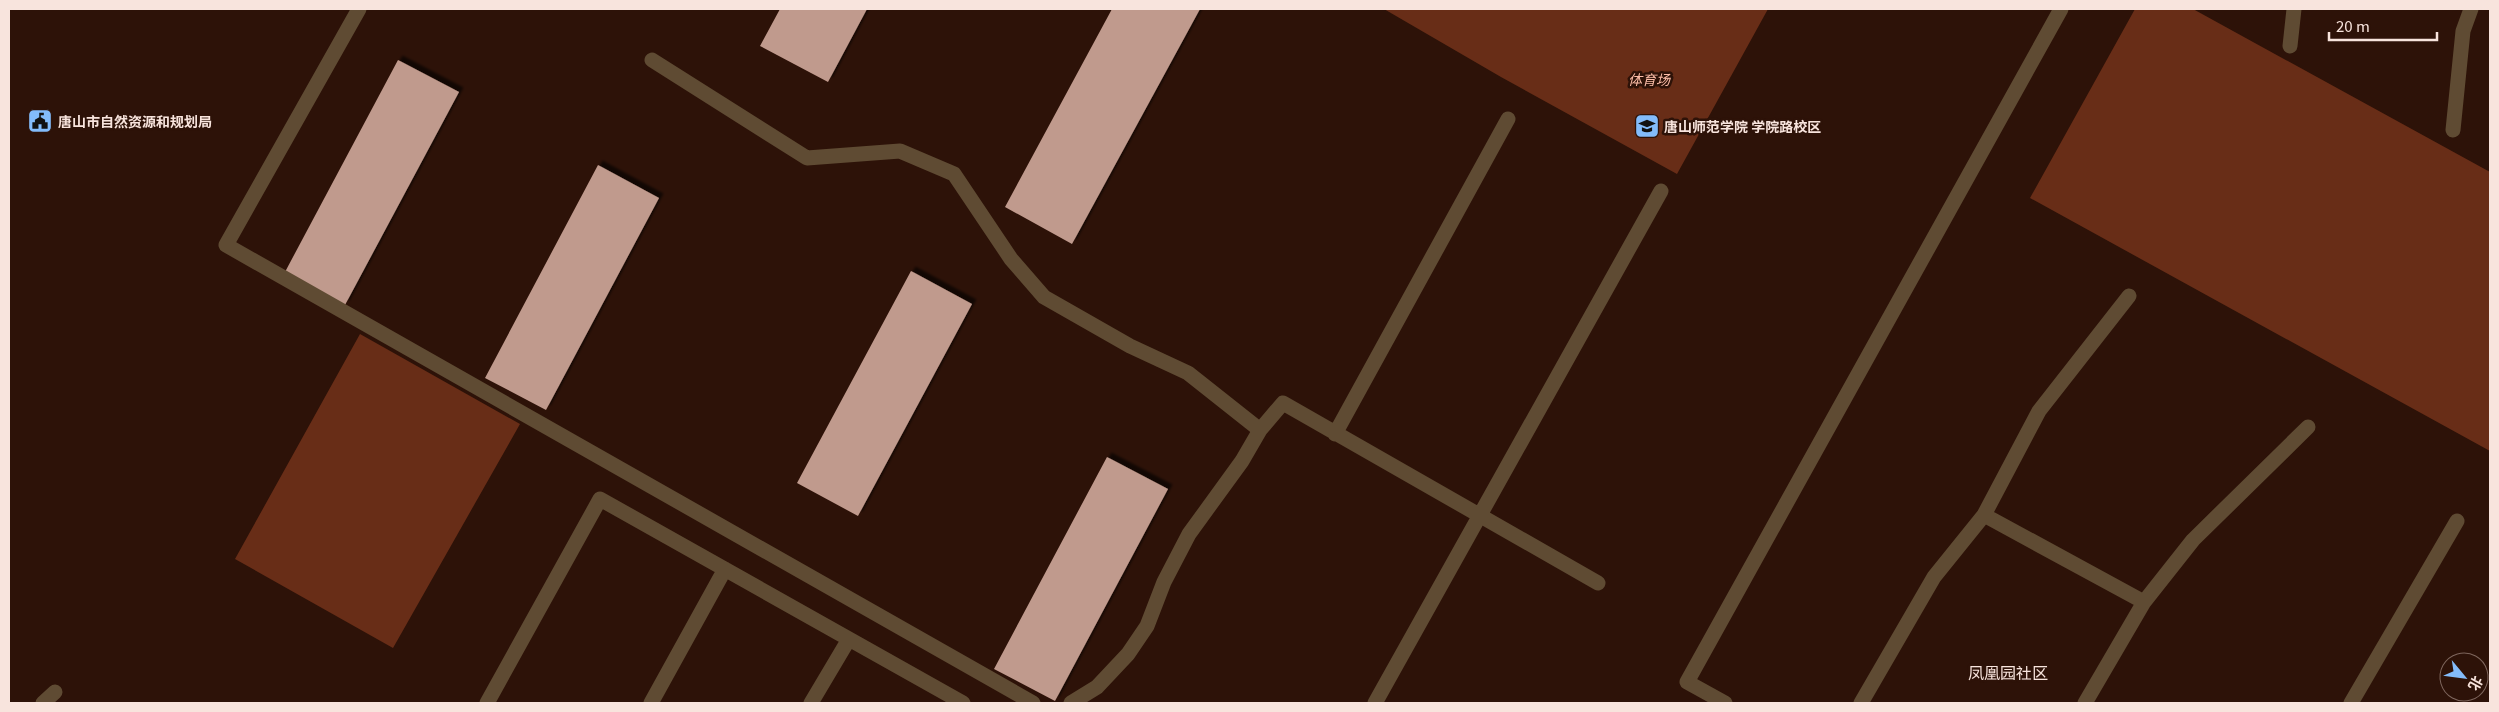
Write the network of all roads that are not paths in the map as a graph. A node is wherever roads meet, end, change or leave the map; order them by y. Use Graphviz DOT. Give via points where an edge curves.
graph roads {
  1 [pos="359,9"];
  2 [pos="2061,9"];
  3 [pos="2294,9"];
  4 [pos="2471,9"];
  5 [pos="2290,46"];
  6 [pos="652,60"];
  7 [pos="1508,119"];
  8 [pos="2453,130"];
  9 [pos="1661,191"];
  10 [pos="2128,296"];
  11 [pos="2308,427"];
  12 [pos="1260,430"];
  13 [pos="1334,434"];
  14 [pos="1984,515"];
  15 [pos="1480,516"];
  16 [pos="2457,521"];
  17 [pos="725,569"];
  18 [pos="1598,583"];
  19 [pos="2144,602"];
  20 [pos="849,639"];
  21 [pos="55,692"];
  22 [pos="43,703"];
  23 [pos="487,703"];
  24 [pos="651,703"];
  25 [pos="811,703"];
  26 [pos="962,703"];
  27 [pos="1033,703"];
  28 [pos="1071,703"];
  29 [pos="1375,703"];
  30 [pos="1725,703"];
  31 [pos="1861,703"];
  32 [pos="2085,703"];
  33 [pos="2351,703"];
  1 -- 27 [label="street" via="226,245"];
  2 -- 30 [label="street" via="1686,682"];
  3 -- 5 [label="street"];
  4 -- 8 [label="street" via="2463,31"];
  6 -- 12 [label="street" via="807,158 900,151 954,174 1011,259 1044,297 1130,346 1188,373"];
  7 -- 13 [label="street"];
  9 -- 15 [label="street"];
  10 -- 14 [label="street" via="2039,410"];
  11 -- 19 [label="street" via="2192,540"];
  12 -- 13 [label="street" via="1283,403"];
  12 -- 28 [label="street" via="1242,462 1189,534 1164,582 1147,626 1128,654 1097,687"];
  13 -- 15 [label="street"];
  14 -- 19 [label="street"];
  14 -- 31 [label="street" via="1934,576"];
  15 -- 18 [label="street"];
  15 -- 29 [label="street"];
  16 -- 33 [label="street"];
  17 -- 20 [label="street"];
  17 -- 23 [label="street" via="600,499"];
  17 -- 24 [label="street"];
  19 -- 32 [label="street"];
  20 -- 25 [label="street"];
  20 -- 26 [label="street"];
  21 -- 22 [label="street"];
}
